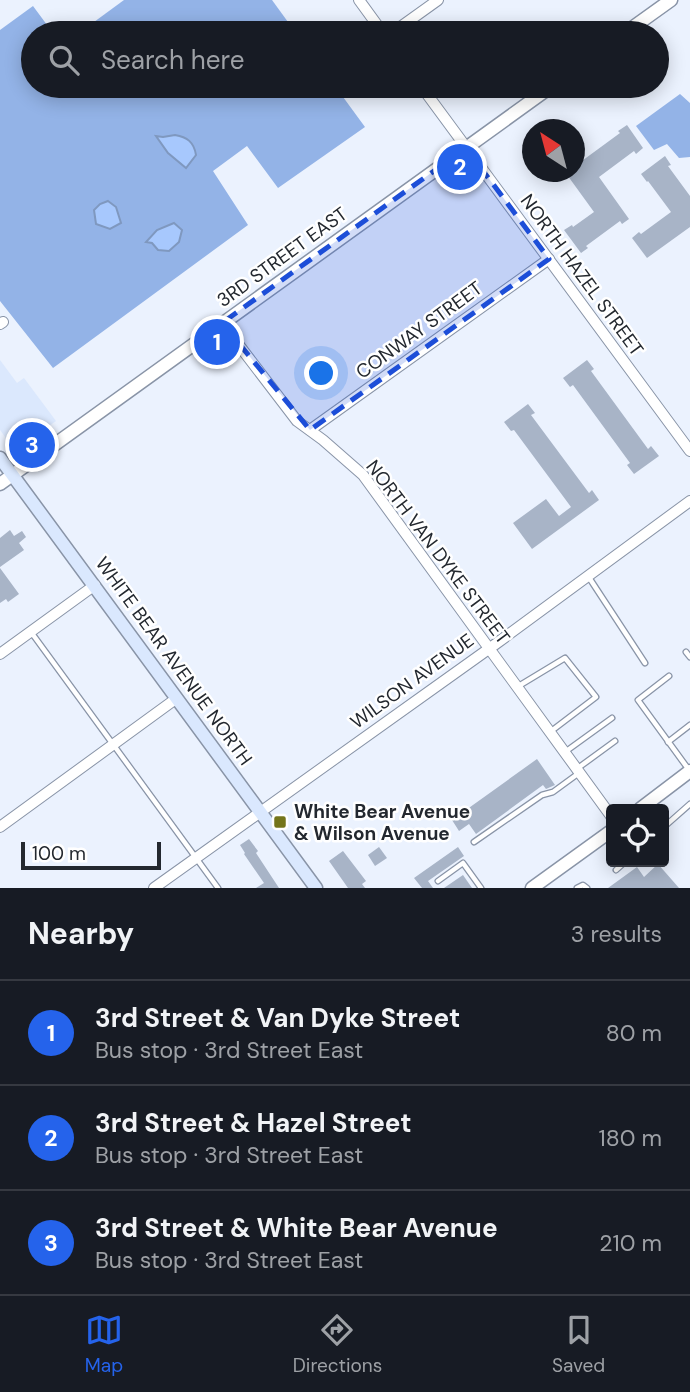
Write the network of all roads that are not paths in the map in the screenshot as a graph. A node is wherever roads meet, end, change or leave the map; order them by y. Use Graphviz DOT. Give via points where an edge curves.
graph roads {
  1 [pos="359,0"];
  2 [pos="438,0"];
  3 [pos="671,0"];
  4 [pos="374,21"];
  5 [pos="409,21"];
  6 [pos="642,21"];
  7 [pos="430,98"];
  8 [pos="535,98"];
  9 [pos="466,148"];
  10 [pos="549,259"];
  11 [pos="222,323"];
  12 [pos="310,430"];
  13 [pos="690,451"];
  14 [pos="0,458"];
  15 [pos="12,474"];
  16 [pos="0,484"];
  17 [pos="690,501"];
  18 [pos="588,576"];
  19 [pos="95,585"];
  20 [pos="30,632"];
  21 [pos="488,648"];
  22 [pos="0,654"];
  23 [pos="645,663"];
  24 [pos="669,676"];
  25 [pos="516,687"];
  26 [pos="177,698"];
  27 [pos="612,718"];
  28 [pos="690,725"];
  29 [pos="550,733"];
  30 [pos="615,741"];
  31 [pos="668,742"];
  32 [pos="113,745"];
  33 [pos="564,752"];
  34 [pos="578,771"];
  35 [pos="689,775"];
  36 [pos="647,804"];
  37 [pos="690,804"];
  38 [pos="606,809"];
  39 [pos="260,811"];
  40 [pos="669,823"];
  41 [pos="0,827"];
  42 [pos="606,835"];
  43 [pos="474,842"];
  44 [pos="196,857"];
  45 [pos="619,867"];
  46 [pos="616,870"];
  47 [pos="438,881"];
  48 [pos="154,888"];
  49 [pos="218,888"];
  50 [pos="316,888"];
  51 [pos="481,888"];
  52 [pos="532,888"];
  53 [pos="577,888"];
  54 [pos="587,888"];
  1 -- 4 [label="street"];
  2 -- 5 [label="street"];
  3 -- 6 [label="street"];
  7 -- 9 [label="street, NORTH HAZEL STREET"];
  8 -- 9 [label="street, 3RD STREET EAST"];
  9 -- 10 [label="street, NORTH HAZEL STREET"];
  9 -- 11 [label="street, 3RD STREET EAST"];
  10 -- 12 [label="street, CONWAY STREET"];
  10 -- 13 [label="street, NORTH HAZEL STREET"];
  11 -- 12 [label="street, NORTH VAN DYKE STREET" via="297,421"];
  11 -- 15 [label="street, 3RD STREET EAST"];
  12 -- 21 [label="street, NORTH VAN DYKE STREET" via="363,475"];
  14 -- 15 [label="main road, WHITE BEAR AVENUE NORTH"];
  15 -- 16 [label="street, 3RD STREET EAST"];
  15 -- 19 [label="main road, WHITE BEAR AVENUE NORTH"];
  17 -- 18 [label="street, WILSON AVENUE"];
  18 -- 21 [label="street, WILSON AVENUE"];
  18 -- 23 [label="lane"];
  19 -- 20 [label="street"];
  19 -- 26 [label="main road, WHITE BEAR AVENUE NORTH"];
  20 -- 22 [label="street"];
  20 -- 32 [label="lane"];
  21 -- 25 [label="street, NORTH VAN DYKE STREET"];
  21 -- 39 [label="street, WILSON AVENUE"];
  24 -- 31 [label="lane" via="638,700"];
  25 -- 29 [label="street, NORTH VAN DYKE STREET"];
  25 -- 29 [label="lane" via="565,658 596,697"];
  26 -- 32 [label="street"];
  26 -- 39 [label="main road, WHITE BEAR AVENUE NORTH"];
  27 -- 33 [label="lane"];
  28 -- 31 [label="lane"];
  29 -- 33 [label="street, NORTH VAN DYKE STREET"];
  30 -- 34 [label="lane"];
  31 -- 35 [label="lane"];
  32 -- 41 [label="street"];
  32 -- 44 [label="lane"];
  33 -- 34 [label="street, NORTH VAN DYKE STREET"];
  34 -- 38 [label="street, NORTH VAN DYKE STREET"];
  34 -- 43 [label="lane"];
  35 -- 36 [label="street"];
  37 -- 40 [label="lane"];
  39 -- 44 [label="street, WILSON AVENUE"];
  39 -- 50 [label="main road, WHITE BEAR AVENUE NORTH"];
  42 -- 52 [label="street"];
  44 -- 48 [label="street, WILSON AVENUE"];
  44 -- 49 [label="lane"];
  45 -- 46 [label="lane"];
  47 -- 51 [label="lane" via="463,863"];
  53 -- 54 [label="lane"];
}
